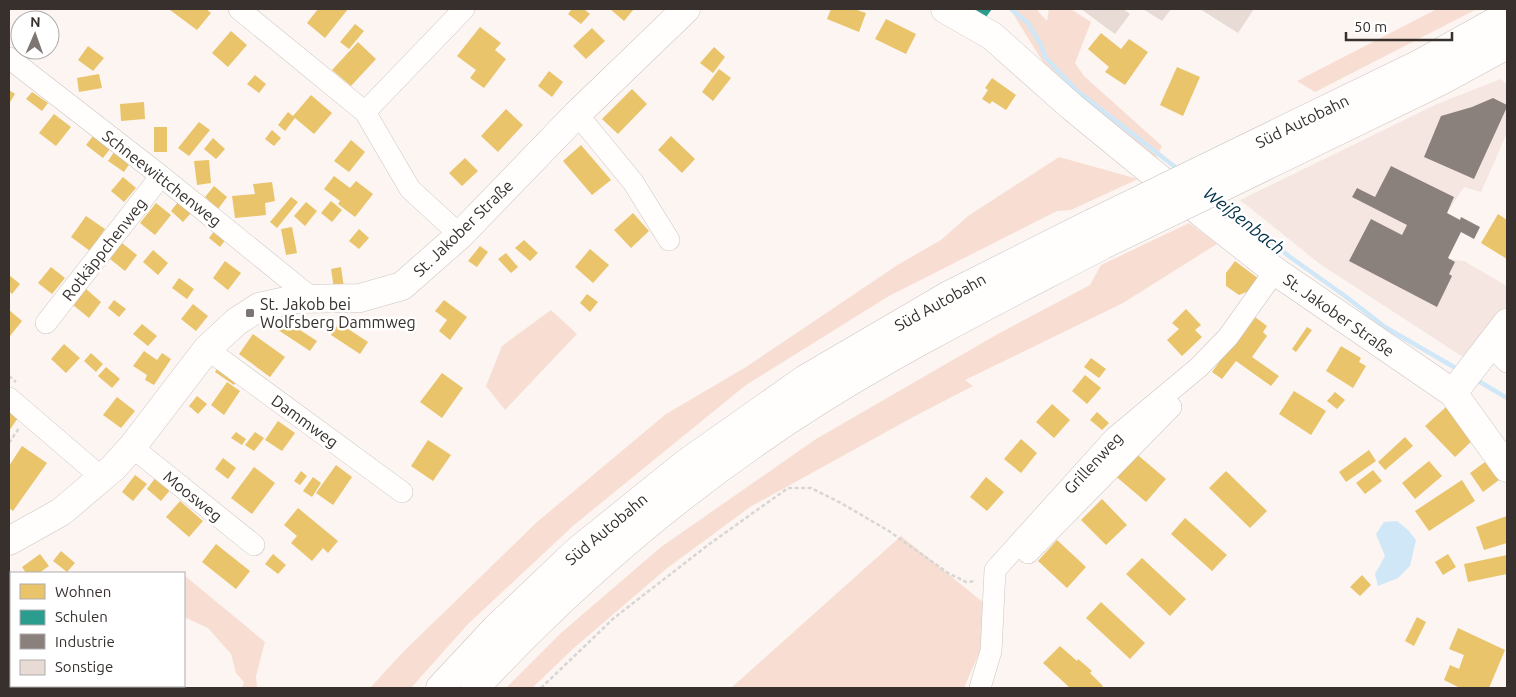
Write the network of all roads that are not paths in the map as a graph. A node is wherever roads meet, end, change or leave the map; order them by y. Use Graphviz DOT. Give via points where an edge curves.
graph roads {
  1 [pos="239,9"];
  2 [pos="464,9"];
  3 [pos="686,9"];
  4 [pos="945,9"];
  5 [pos="1507,15"];
  6 [pos="1507,45"];
  7 [pos="9,58"];
  8 [pos="365,112"];
  9 [pos="577,114"];
  10 [pos="161,176"];
  11 [pos="1098,234"];
  12 [pos="460,235"];
  13 [pos="669,240"];
  14 [pos="1275,271"];
  15 [pos="313,299"];
  16 [pos="46,322"];
  17 [pos="1507,323"];
  18 [pos="207,349"];
  19 [pos="1478,368"];
  20 [pos="9,398"];
  21 [pos="1161,398"];
  22 [pos="132,447"];
  23 [pos="1503,453"];
  24 [pos="101,477"];
  25 [pos="402,492"];
  26 [pos="9,541"];
  27 [pos="254,545"];
  28 [pos="1018,564"];
  29 [pos="440,688"];
  30 [pos="475,688"];
  31 [pos="980,688"];
  1 -- 8 [label="street"];
  2 -- 8 [label="street"];
  3 -- 9 [label="main road, St. Jakober Straße"];
  4 -- 14 [label="main road, St. Jakober Straße" via="992,36 1072,107"];
  5 -- 11 [label="main road, Süd Autobahn, bridge"];
  6 -- 11 [label="main road, Süd Autobahn, bridge" via="1439,82"];
  7 -- 10 [label="street, Schneewittchenweg"];
  8 -- 12 [label="street" via="410,189"];
  9 -- 12 [label="main road, St. Jakober Straße"];
  9 -- 13 [label="street" via="633,182"];
  10 -- 15 [label="street, Schneewittchenweg"];
  10 -- 16 [label="street, Rotkäppchenweg"];
  11 -- 29 [label="main road, Süd Autobahn" via="947,296 805,379 686,463 577,551 496,628"];
  11 -- 30 [label="main road, Süd Autobahn" via="968,315 820,400 759,440 700,483 596,568 554,606"];
  12 -- 15 [label="main road, St. Jakober Straße" via="402,286 360,298"];
  14 -- 19 [label="main road, St. Jakober Straße"];
  14 -- 21 [label="street, Grillenweg" via="1228,337 1199,367"];
  15 -- 18 [label="main road, St. Jakober Straße" via="294,299 259,307 236,322"];
  17 -- 19 [label="main road"];
  18 -- 22 [label="main road, St. Jakober Straße"];
  18 -- 25 [label="street, Dammweg"];
  19 -- 23 [label="main road, St. Jakober Straße"];
  20 -- 24 [label="street"];
  21 -- 28 [label="street" via="1171,407"];
  21 -- 31 [label="street, Grillenweg" via="1114,438 995,570 991,651"];
  22 -- 24 [label="main road, St. Jakober Straße"];
  22 -- 27 [label="street, Moosweg"];
  24 -- 26 [label="main road, St. Jakober Straße" via="61,512"];
}
